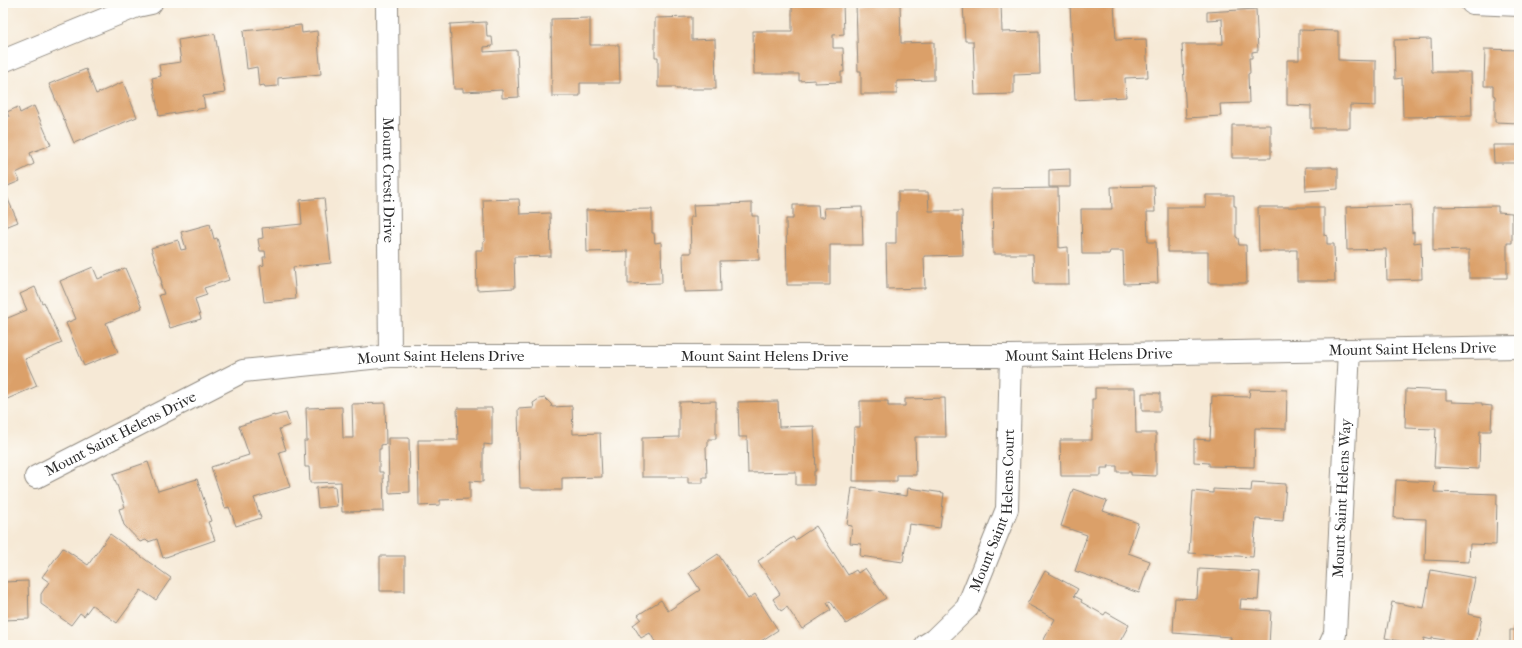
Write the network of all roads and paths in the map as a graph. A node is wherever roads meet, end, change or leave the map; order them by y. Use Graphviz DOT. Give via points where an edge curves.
graph roads {
  1 [pos="150,3"];
  2 [pos="387,3"];
  3 [pos="1472,3"];
  4 [pos="1519,5"];
  5 [pos="3,61"];
  6 [pos="1519,347"];
  7 [pos="1350,350"];
  8 [pos="390,356"];
  9 [pos="1011,356"];
  10 [pos="36,477"];
  11 [pos="926,645"];
  12 [pos="1330,645"];
  1 -- 5 [label="street"];
  2 -- 8 [label="street, Mount Cresti Drive"];
  3 -- 4 [label="street"];
  6 -- 7 [label="street, Mount Saint Helens Drive"];
  7 -- 9 [label="street, Mount Saint Helens Drive"];
  7 -- 12 [label="street, Mount Saint Helens Way" via="1335,634"];
  8 -- 9 [label="street, Mount Saint Helens Drive"];
  8 -- 10 [label="street, Mount Saint Helens Drive" via="243,371"];
  9 -- 11 [label="street, Mount Saint Helens Court" via="1007,509 967,608"];
}
